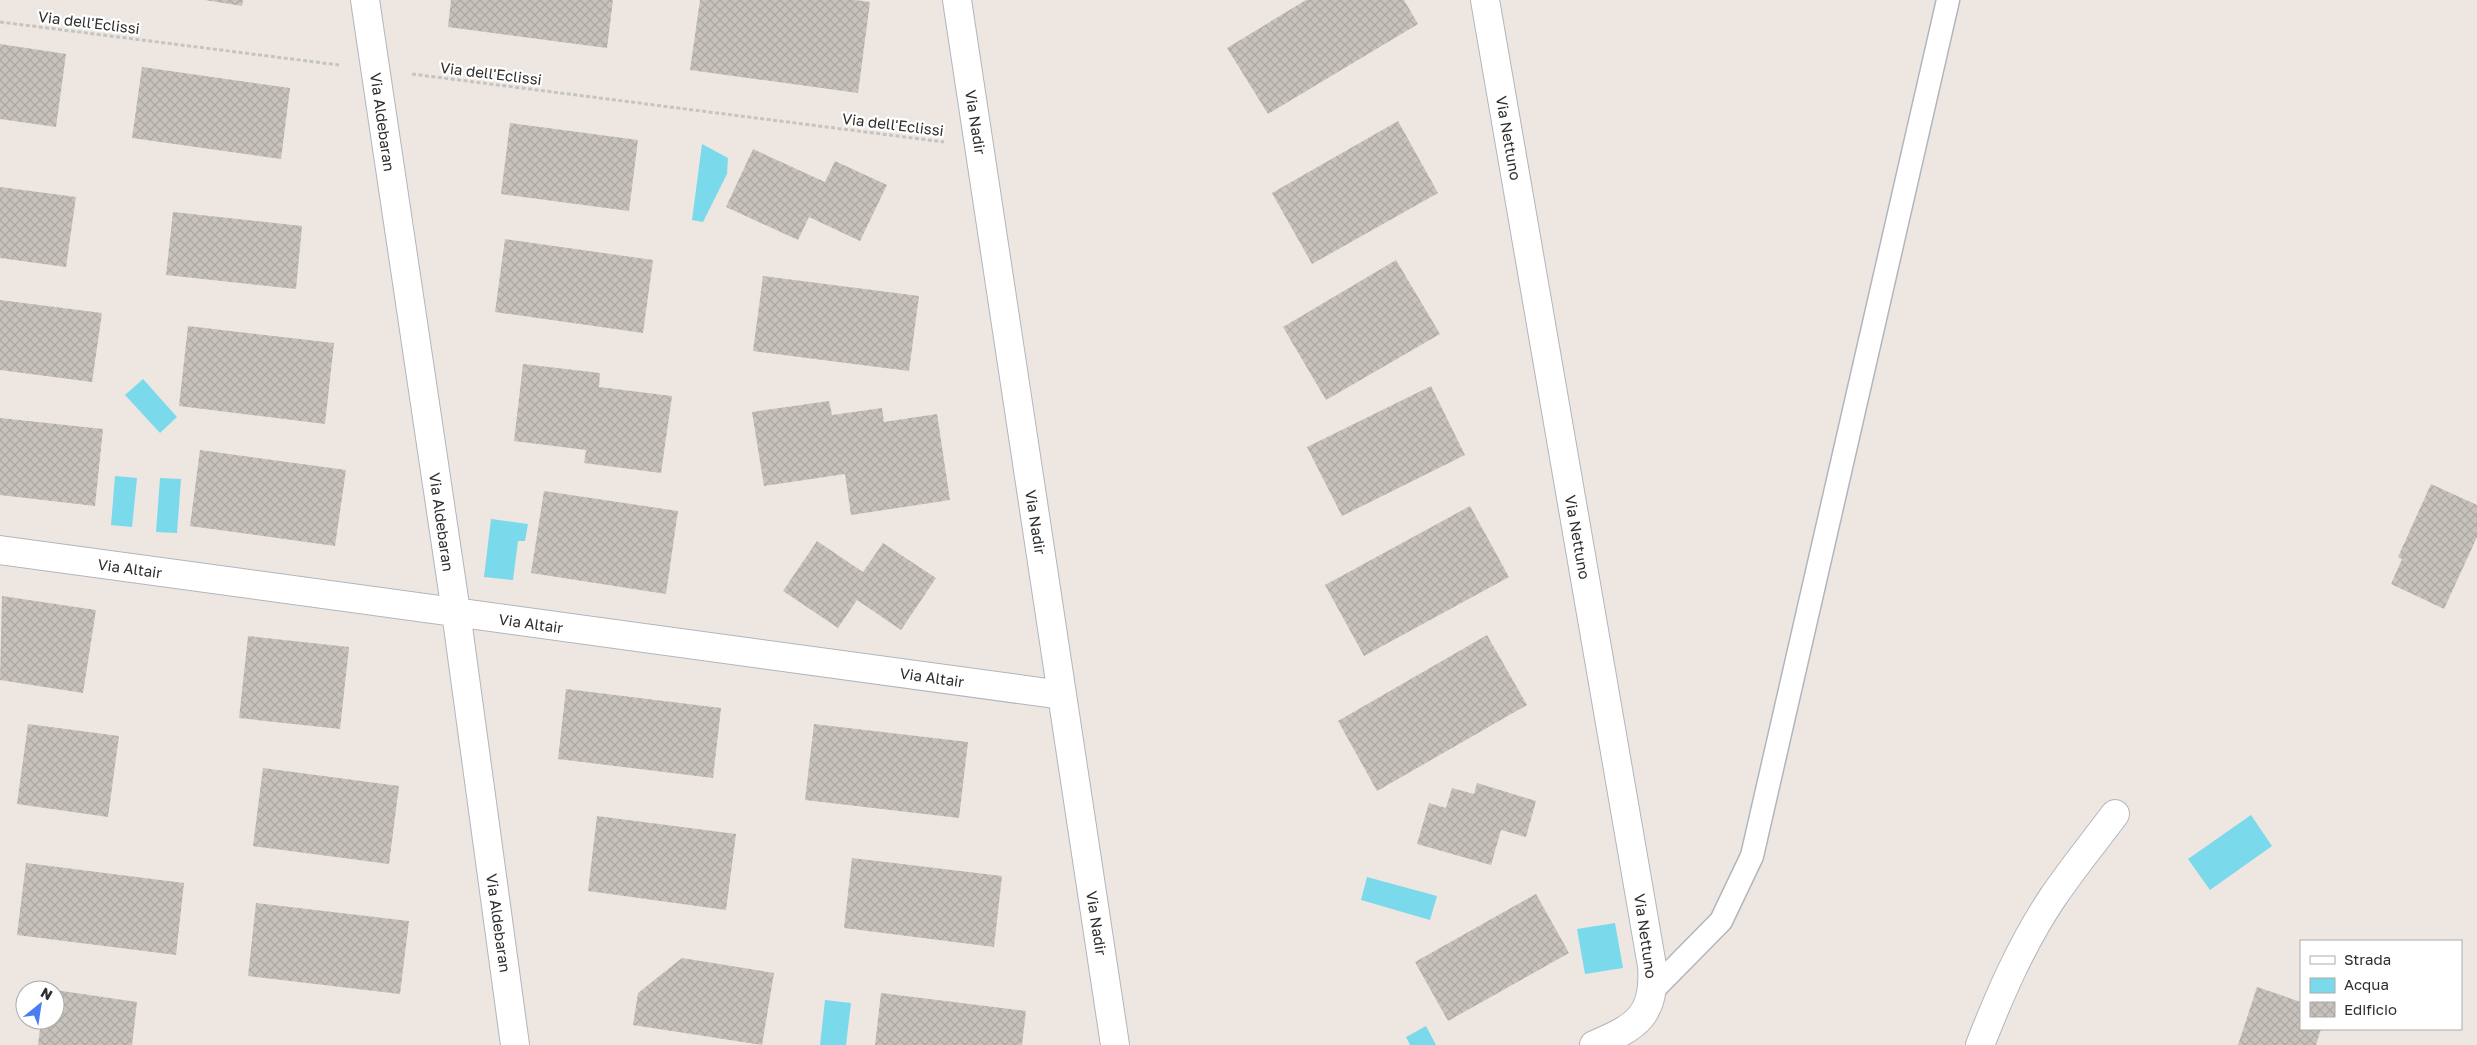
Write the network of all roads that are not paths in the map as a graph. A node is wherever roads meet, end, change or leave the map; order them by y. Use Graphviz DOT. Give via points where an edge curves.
graph roads {
  1 [pos="365,0"];
  2 [pos="957,0"];
  3 [pos="1485,0"];
  4 [pos="1948,0"];
  5 [pos="0,550"];
  6 [pos="456,612"];
  7 [pos="1062,695"];
  8 [pos="2115,814"];
  9 [pos="1653,990"];
  10 [pos="516,1045"];
  11 [pos="1115,1045"];
  12 [pos="1594,1045"];
  13 [pos="1980,1045"];
  1 -- 6 [label="street, Via Aldebaran"];
  2 -- 7 [label="street, Via Nadir"];
  3 -- 9 [label="street, Via Nettuno" via="1652,966"];
  4 -- 9 [label="lane" via="1752,856 1721,921"];
  5 -- 6 [label="street, Via Altair"];
  6 -- 7 [label="street, Via Altair"];
  6 -- 10 [label="street, Via Aldebaran"];
  7 -- 11 [label="street, Via Nadir"];
  8 -- 13 [label="street" via="2052,898 1998,999"];
  9 -- 12 [label="street, Via Nettuno" via="1648,1006 1633,1025"];
}
